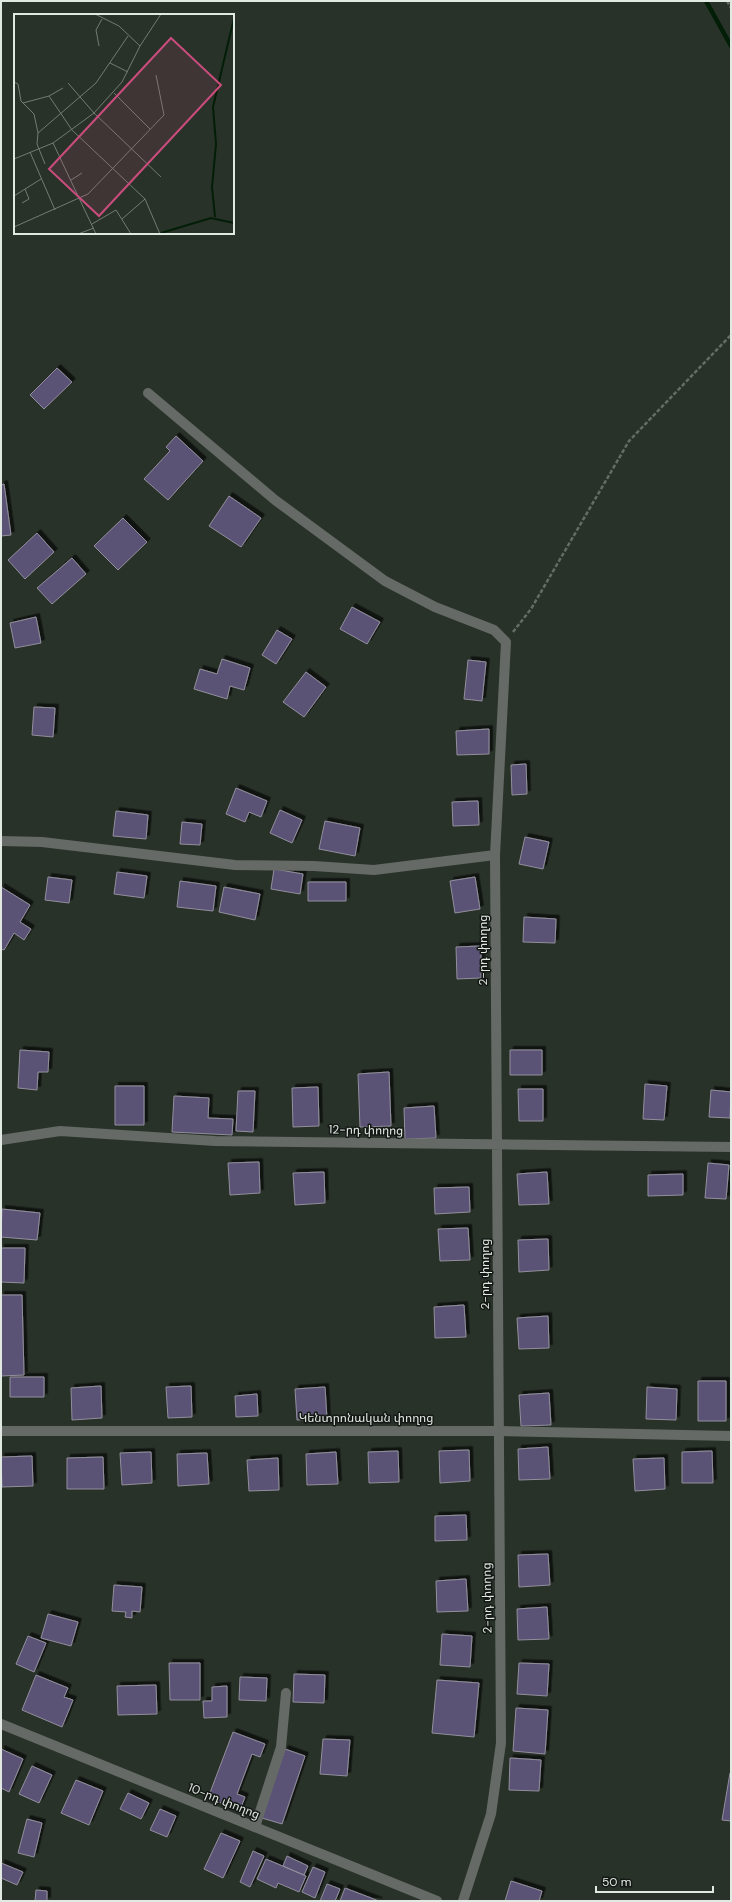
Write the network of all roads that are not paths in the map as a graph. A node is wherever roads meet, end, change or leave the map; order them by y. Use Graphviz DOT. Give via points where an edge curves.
graph roads {
  1 [pos="148,393"];
  2 [pos="1,840"];
  3 [pos="495,855"];
  4 [pos="1,1140"];
  5 [pos="497,1145"];
  6 [pos="731,1147"];
  7 [pos="1,1431"];
  8 [pos="498,1431"];
  9 [pos="731,1436"];
  10 [pos="286,1693"];
  11 [pos="1,1724"];
  12 [pos="255,1827"];
  13 [pos="437,1901"];
  14 [pos="463,1901"];
  1 -- 3 [label="street, 2-րդ փողոց" via="275,500 385,581 435,607 494,630 506,642"];
  2 -- 3 [label="street" via="42,842 235,865 374,870"];
  3 -- 5 [label="street, 2-րդ փողոց"];
  4 -- 5 [label="street, 12-րդ փողոց" via="60,1131 216,1141"];
  5 -- 6 [label="street, 12-րդ փողոց"];
  5 -- 8 [label="street, 2-րդ փողոց"];
  7 -- 8 [label="street, Կենտրոնական փողոց"];
  8 -- 9 [label="street, Կենտրոնական փողոց"];
  8 -- 14 [label="street, 2-րդ փողոց" via="501,1743 491,1814"];
  10 -- 12 [label="street" via="281,1747"];
  11 -- 12 [label="street, 10-րդ փողոց"];
  12 -- 13 [label="street, 10-րդ փողոց"];
}
